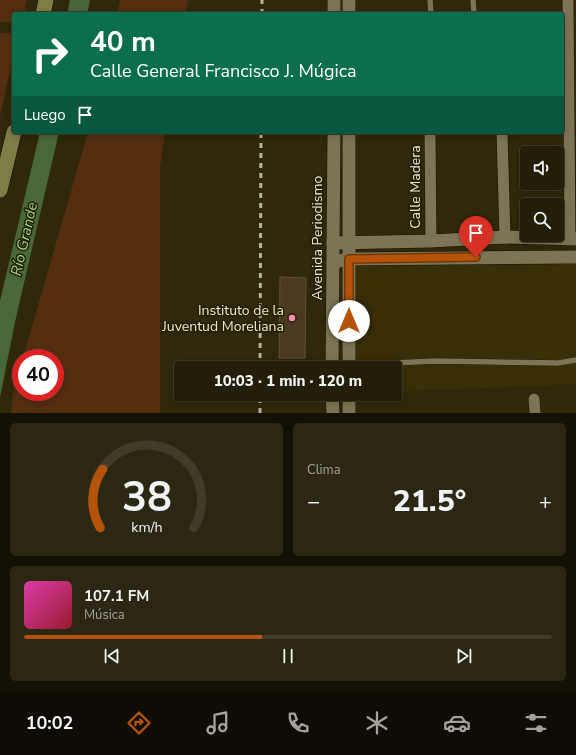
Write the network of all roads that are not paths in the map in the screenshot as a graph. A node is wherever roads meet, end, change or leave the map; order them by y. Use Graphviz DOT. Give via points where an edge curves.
graph roads {
  1 [pos="46,0"];
  2 [pos="334,0"];
  3 [pos="349,0"];
  4 [pos="430,0"];
  5 [pos="473,0"];
  6 [pos="568,0"];
  7 [pos="43,12"];
  8 [pos="334,12"];
  9 [pos="349,12"];
  10 [pos="431,12"];
  11 [pos="474,12"];
  12 [pos="14,134"];
  13 [pos="334,134"];
  14 [pos="349,134"];
  15 [pos="430,134"];
  16 [pos="502,134"];
  17 [pos="0,190"];
  18 [pos="505,237"];
  19 [pos="573,239"];
  20 [pos="431,241"];
  21 [pos="349,242"];
  22 [pos="333,243"];
  23 [pos="576,257"];
  24 [pos="349,259"];
  25 [pos="333,262"];
  26 [pos="576,360"];
  27 [pos="332,361"];
  28 [pos="349,361"];
  29 [pos="402,363"];
  30 [pos="534,399"];
  31 [pos="332,401"];
  32 [pos="348,401"];
  33 [pos="332,413"];
  34 [pos="349,413"];
  35 [pos="535,413"];
  1 -- 7 [label="main road"];
  2 -- 8 [label="street"];
  3 -- 9 [label="street"];
  4 -- 10 [label="lane"];
  5 -- 11 [label="lane"];
  6 -- 19 [label="street"];
  12 -- 17 [label="main road"];
  13 -- 22 [label="street, Avenida Periodismo"];
  14 -- 21 [label="street"];
  15 -- 20 [label="street, Calle Madera"];
  16 -- 18 [label="street"];
  18 -- 19 [label="street"];
  18 -- 20 [label="street"];
  20 -- 21 [label="street"];
  21 -- 22 [label="street"];
  21 -- 24 [label="street"];
  22 -- 25 [label="street, Avenida Periodismo"];
  23 -- 24 [label="street"];
  24 -- 25 [label="street"];
  24 -- 28 [label="street"];
  25 -- 27 [label="street, Avenida Periodismo"];
  26 -- 29 [label="lane" via="558,363"];
  30 -- 35 [label="street"];
  31 -- 33 [label="street"];
  32 -- 34 [label="street"];
}
